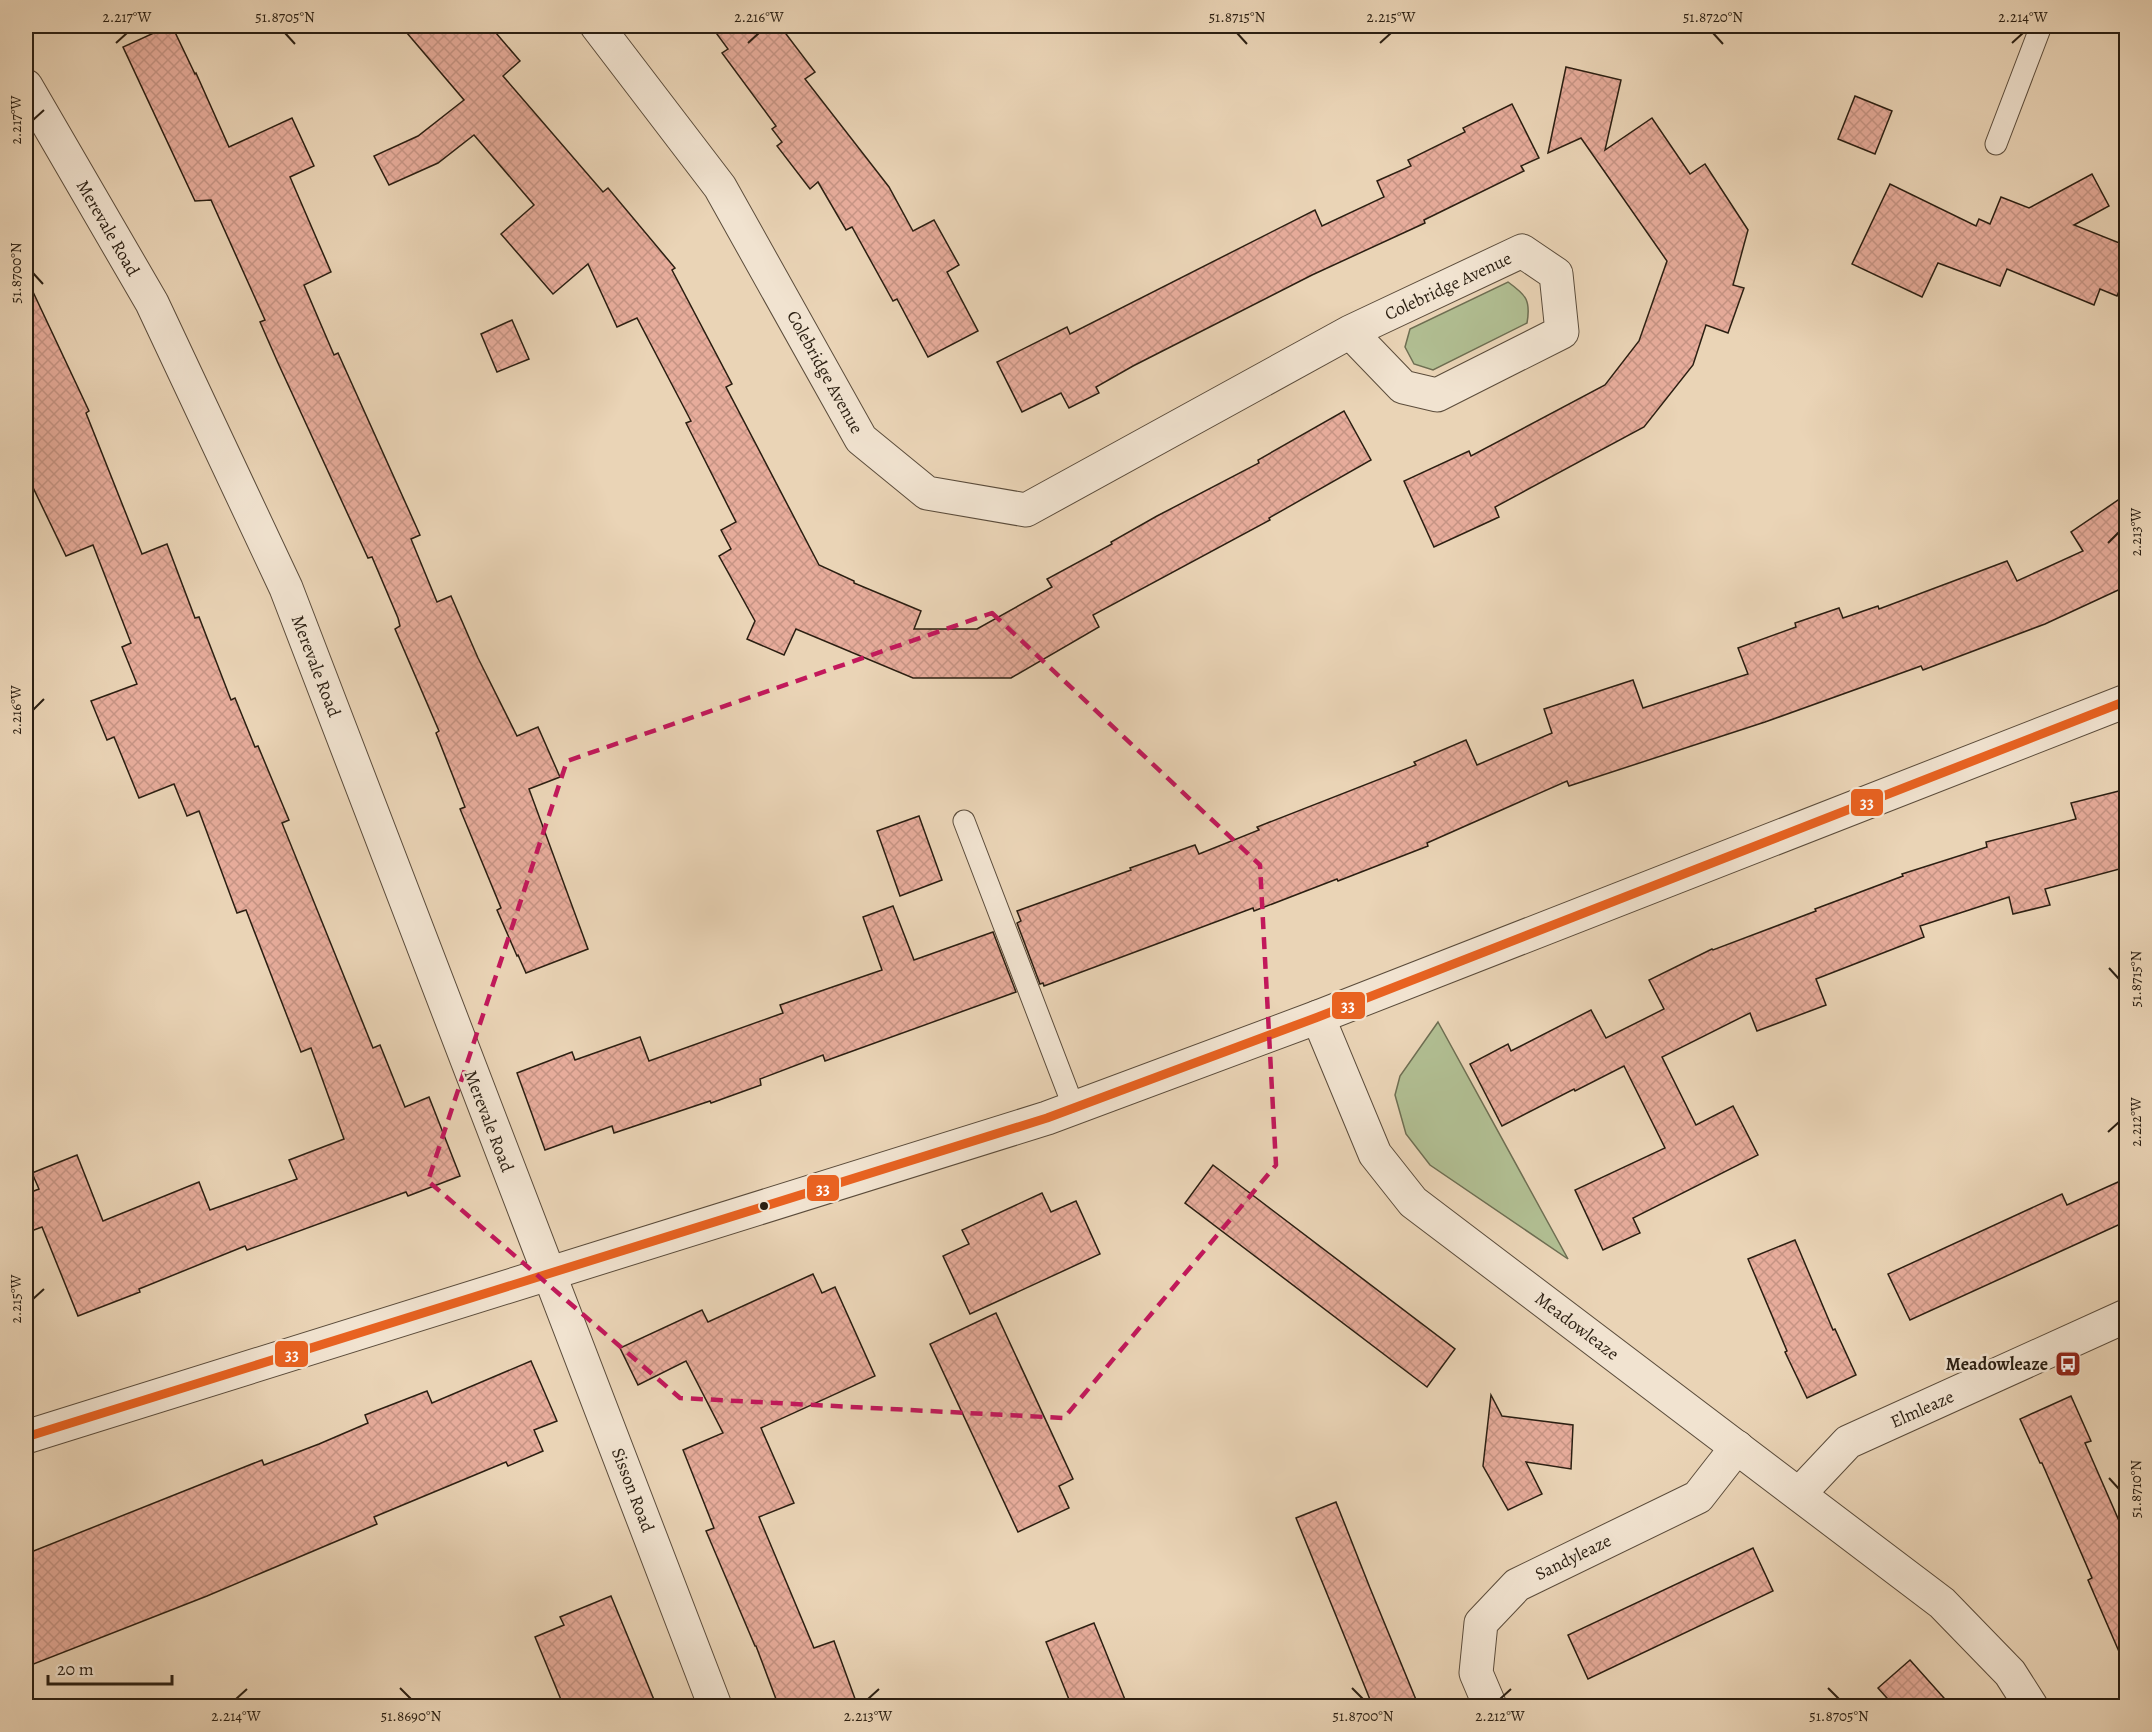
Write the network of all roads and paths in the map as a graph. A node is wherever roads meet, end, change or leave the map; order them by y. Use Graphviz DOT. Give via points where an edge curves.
graph roads {
  1 [pos="597,26"];
  2 [pos="2041,26"];
  3 [pos="26,86"];
  4 [pos="1996,144"];
  5 [pos="1350,332"];
  6 [pos="2127,701"];
  7 [pos="964,822"];
  8 [pos="1318,1017"];
  9 [pos="1074,1108"];
  10 [pos="550,1273"];
  11 [pos="2127,1316"];
  12 [pos="26,1437"];
  13 [pos="1737,1447"];
  14 [pos="1799,1494"];
  15 [pos="715,1707"];
  16 [pos="1490,1707"];
  17 [pos="2031,1707"];
  1 -- 5 [label="street, Colebridge Avenue" via="720,186 861,439 927,493 1026,510"];
  2 -- 4 [label="lane"];
  3 -- 10 [label="street, Merevale Road" via="152,303 286,588"];
  5 -- 5 [label="street, Colebridge Avenue" via="1522,251 1556,274 1562,332 1437,394 1403,387"];
  6 -- 8 [label="street"];
  7 -- 9 [label="lane"];
  8 -- 9 [label="street"];
  8 -- 13 [label="street, Meadowleaze" via="1375,1154 1413,1202"];
  9 -- 10 [label="street"];
  10 -- 12 [label="street"];
  10 -- 15 [label="street, Sisson Road"];
  11 -- 14 [label="street, Elmleaze" via="1848,1442"];
  13 -- 14 [label="street, Meadowleaze"];
  13 -- 16 [label="street, Sandyleaze" via="1698,1497 1517,1584 1481,1623 1476,1672"];
  14 -- 17 [label="street, Meadowleaze" via="1942,1603 2010,1673"];
}
